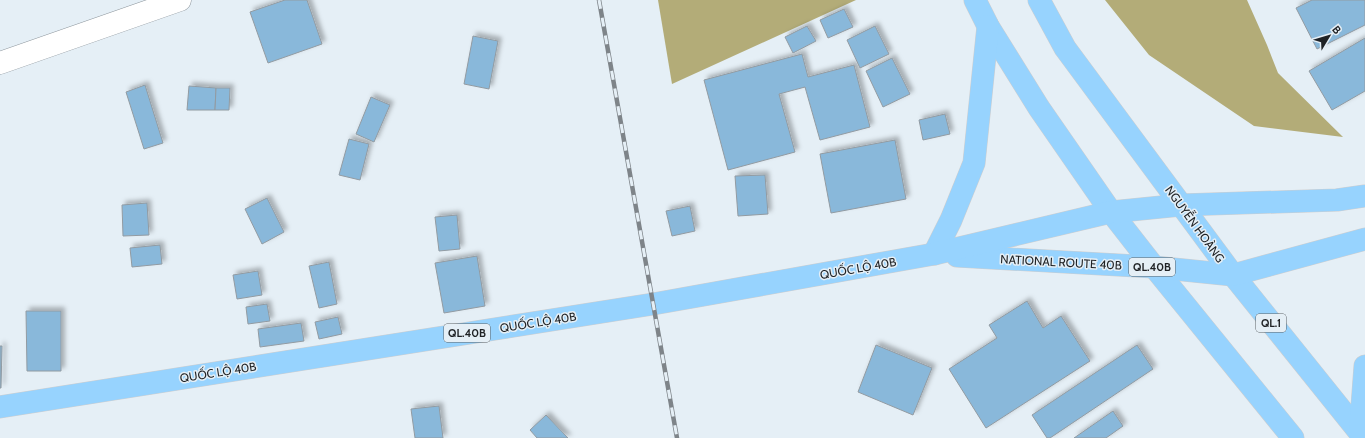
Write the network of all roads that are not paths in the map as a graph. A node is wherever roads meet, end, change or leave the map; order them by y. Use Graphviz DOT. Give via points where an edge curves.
graph roads {
  1 [pos="180,0"];
  2 [pos="976,0"];
  3 [pos="1039,0"];
  4 [pos="988,26"];
  5 [pos="0,63"];
  6 [pos="1365,196"];
  7 [pos="1181,205"];
  8 [pos="1111,212"];
  9 [pos="1365,239"];
  10 [pos="934,254"];
  11 [pos="1154,267"];
  12 [pos="1233,275"];
  13 [pos="1365,366"];
  14 [pos="0,406"];
  15 [pos="1362,436"];
  16 [pos="1293,438"];
  1 -- 5 [label="street"];
  2 -- 4 [label="highway"];
  3 -- 7 [label="highway, NGUYỄN HOÀNG / QL.1" via="1065,48"];
  4 -- 8 [label="highway" via="1039,108"];
  4 -- 10 [label="highway" via="974,163"];
  6 -- 7 [label="highway" via="1337,200"];
  7 -- 8 [label="highway, NATIONAL ROUTE 40B"];
  7 -- 12 [label="highway, NGUYỄN HOÀNG / QL.1"];
  8 -- 10 [label="highway, NATIONAL ROUTE 40B / QL.40B"];
  8 -- 11 [label="highway"];
  9 -- 12 [label="highway, NATIONAL ROUTE 40B / QL.40B"];
  10 -- 11 [label="highway, NATIONAL ROUTE 40B / QL.40B"];
  10 -- 14 [label="highway, QUỐC LỘ 40B / QL.40B" via="645,305"];
  11 -- 12 [label="highway, NATIONAL ROUTE 40B / QL.40B"];
  11 -- 16 [label="highway"];
  12 -- 15 [label="highway, NGUYỄN HOÀNG / QL.1"];
  13 -- 15 [label="highway"];
}
